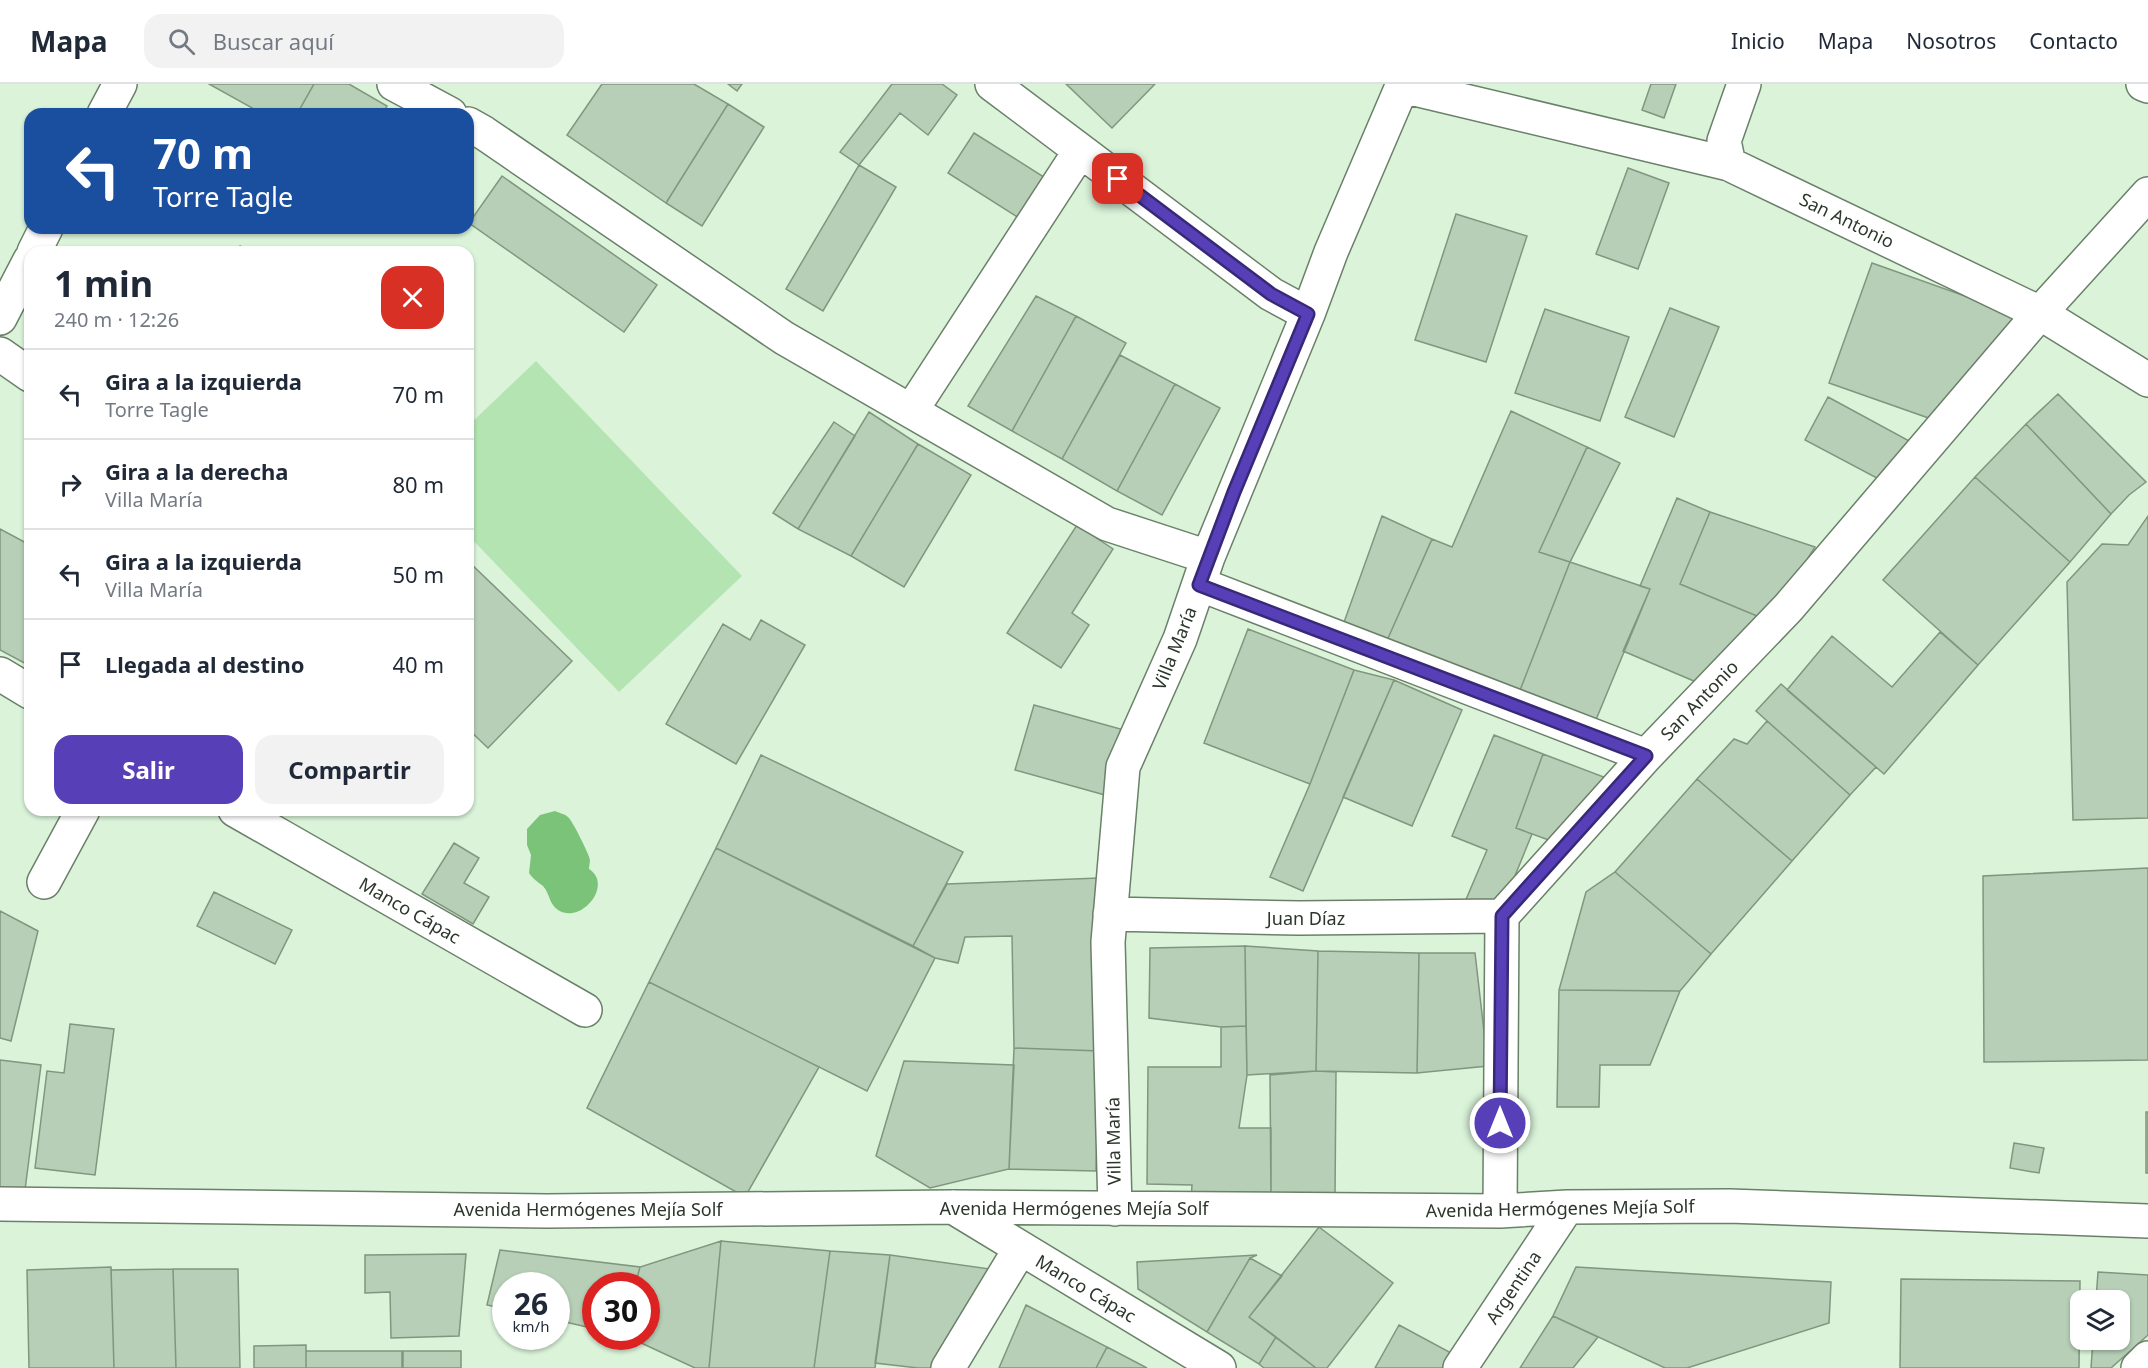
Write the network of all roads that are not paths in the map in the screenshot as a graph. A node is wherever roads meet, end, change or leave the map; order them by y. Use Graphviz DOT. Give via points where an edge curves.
graph roads {
  1 [pos="120,84"];
  2 [pos="394,84"];
  3 [pos="992,84"];
  4 [pos="1744,84"];
  5 [pos="2143,84"];
  6 [pos="1403,85"];
  7 [pos="2148,86"];
  8 [pos="107,108"];
  9 [pos="439,108"];
  10 [pos="474,127"];
  11 [pos="1080,151"];
  12 [pos="1729,164"];
  13 [pos="2148,194"];
  14 [pos="24,272"];
  15 [pos="2040,313"];
  16 [pos="1308,314"];
  17 [pos="0,318"];
  18 [pos="0,354"];
  19 [pos="24,371"];
  20 [pos="2148,380"];
  21 [pos="910,411"];
  22 [pos="1204,571"];
  23 [pos="0,674"];
  24 [pos="24,688"];
  25 [pos="1646,756"];
  26 [pos="80,816"];
  27 [pos="246,816"];
  28 [pos="44,882"];
  29 [pos="1110,914"];
  30 [pos="1502,916"];
  31 [pos="585,1010"];
  32 [pos="0,1204"];
  33 [pos="953,1207"];
  34 [pos="1567,1207"];
  35 [pos="1115,1209"];
  36 [pos="1500,1211"];
  37 [pos="2148,1221"];
  38 [pos="1020,1249"];
  39 [pos="2148,1358"];
  40 [pos="948,1368"];
  41 [pos="1220,1368"];
  42 [pos="1460,1368"];
  43 [pos="2138,1368"];
  1 -- 8 [label="street"];
  2 -- 9 [label="street"];
  3 -- 11 [label="street"];
  4 -- 12 [label="street" via="1724,141"];
  5 -- 7 [label="street"];
  6 -- 12 [label="street, San Antonio"];
  6 -- 16 [label="street, Villa María"];
  10 -- 21 [label="street" via="784,338"];
  11 -- 16 [label="street" via="1271,294"];
  11 -- 21 [label="street"];
  12 -- 15 [label="street, San Antonio"];
  13 -- 15 [label="street, San Antonio"];
  14 -- 17 [label="street"];
  15 -- 20 [label="street"];
  15 -- 25 [label="street, San Antonio" via="1788,608"];
  16 -- 22 [label="street, Villa María"];
  18 -- 19 [label="street"];
  21 -- 22 [label="street" via="1107,524"];
  22 -- 25 [label="street"];
  22 -- 29 [label="street, Villa María" via="1180,639 1123,767"];
  23 -- 24 [label="street"];
  25 -- 30 [label="street, San Antonio"];
  26 -- 28 [label="street"];
  27 -- 31 [label="street, Manco Cápac"];
  29 -- 30 [label="street, Juan Díaz" via="1299,918"];
  29 -- 35 [label="street, Villa María"];
  30 -- 36 [label="street"];
  32 -- 33 [label="street, Avenida Hermógenes Mejía Solf" via="547,1211"];
  33 -- 35 [label="street, Avenida Hermógenes Mejía Solf"];
  33 -- 38 [label="street, Manco Cápac"];
  34 -- 36 [label="street, Avenida Hermógenes Mejía Solf"];
  34 -- 37 [label="street, Avenida Hermógenes Mejía Solf" via="1729,1206"];
  34 -- 42 [label="street, Argentina"];
  35 -- 36 [label="street, Avenida Hermógenes Mejía Solf"];
  38 -- 40 [label="street"];
  38 -- 41 [label="street, Manco Cápac"];
  39 -- 43 [label="street"];
}
